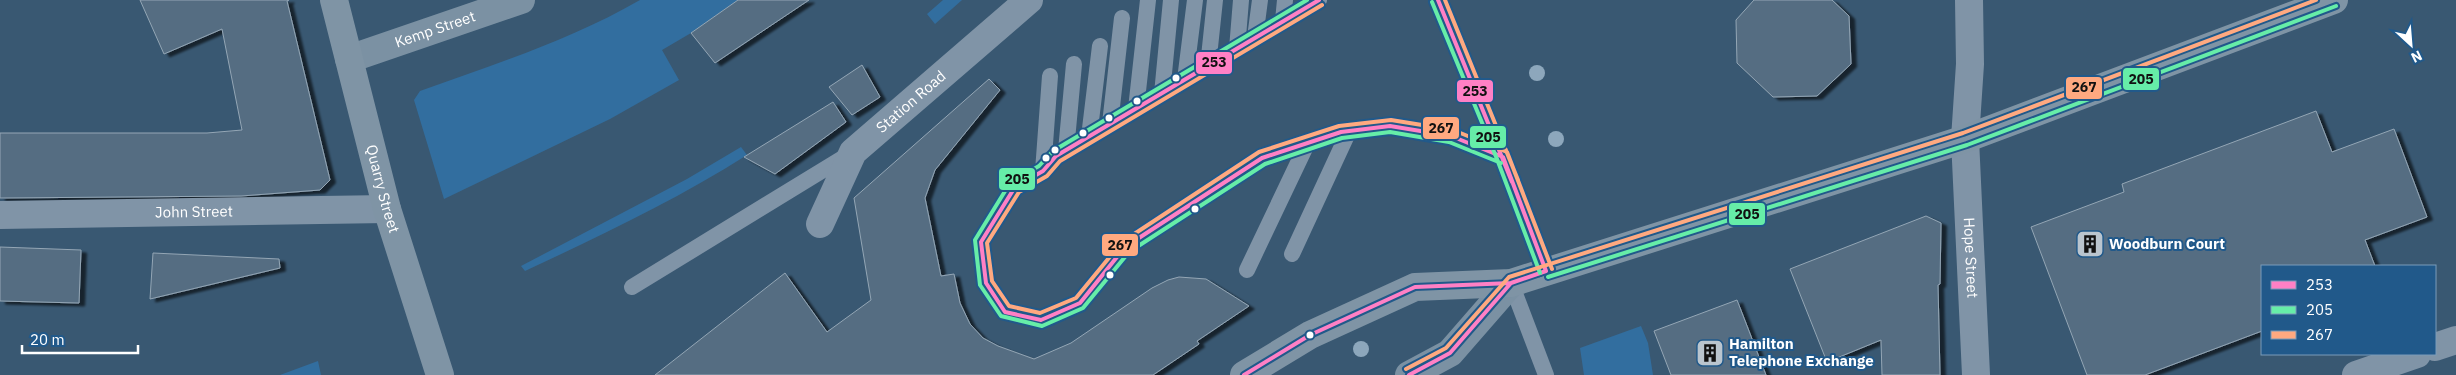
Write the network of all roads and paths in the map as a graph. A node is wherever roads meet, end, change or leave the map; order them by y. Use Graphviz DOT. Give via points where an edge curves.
graph roads {
  1 [pos="334,0"];
  2 [pos="521,0"];
  3 [pos="1029,0"];
  4 [pos="1148,0"];
  5 [pos="1171,0"];
  6 [pos="1195,0"];
  7 [pos="1215,0"];
  8 [pos="1241,0"];
  9 [pos="1260,0"];
  10 [pos="1285,0"];
  11 [pos="1438,0"];
  12 [pos="1969,0"];
  13 [pos="2334,0"];
  14 [pos="1311,3"];
  15 [pos="1122,18"];
  16 [pos="1283,21"];
  17 [pos="1255,38"];
  18 [pos="1100,46"];
  19 [pos="1237,48"];
  20 [pos="349,59"];
  21 [pos="1074,64"];
  22 [pos="1208,66"];
  23 [pos="1050,76"];
  24 [pos="1185,80"];
  25 [pos="1162,94"];
  26 [pos="1136,109"];
  27 [pos="1110,124"];
  28 [pos="1349,131"];
  29 [pos="1089,137"];
  30 [pos="1964,139"];
  31 [pos="1307,144"];
  32 [pos="1066,151"];
  33 [pos="853,152"];
  34 [pos="1503,157"];
  35 [pos="1043,171"];
  36 [pos="0,215"];
  37 [pos="391,219"];
  38 [pos="820,224"];
  39 [pos="1292,254"];
  40 [pos="1247,270"];
  41 [pos="1546,271"];
  42 [pos="1511,282"];
  43 [pos="632,287"];
  44 [pos="2456,340"];
  45 [pos="2436,347"];
  46 [pos="2413,355"];
  47 [pos="440,375"];
  48 [pos="1244,375"];
  49 [pos="1409,375"];
  50 [pos="1546,375"];
  51 [pos="1976,375"];
  52 [pos="2356,375"];
  1 -- 20 [label="main road, Quarry Street"];
  2 -- 20 [label="street, Kemp Street"];
  3 -- 33 [label="street, Station Road"];
  4 -- 26 [label="lane"];
  5 -- 25 [label="lane"];
  6 -- 24 [label="lane"];
  7 -- 22 [label="lane"];
  8 -- 19 [label="lane"];
  9 -- 17 [label="lane"];
  10 -- 16 [label="lane"];
  11 -- 34 [label="lane"];
  12 -- 30 [label="street, Hope Street" via="1970,64"];
  13 -- 30 [label="main road"];
  14 -- 16 [label="lane"];
  15 -- 27 [label="lane"];
  16 -- 17 [label="lane"];
  17 -- 19 [label="lane"];
  18 -- 29 [label="lane"];
  19 -- 22 [label="lane"];
  20 -- 37 [label="main road, Quarry Street"];
  21 -- 32 [label="lane"];
  22 -- 24 [label="lane"];
  23 -- 35 [label="lane"];
  24 -- 25 [label="lane"];
  25 -- 26 [label="lane"];
  26 -- 27 [label="lane"];
  27 -- 29 [label="lane"];
  28 -- 31 [label="lane"];
  28 -- 34 [label="lane" via="1390,126 1452,136"];
  28 -- 39 [label="lane"];
  29 -- 32 [label="lane"];
  30 -- 41 [label="main road"];
  30 -- 51 [label="street, Hope Street"];
  31 -- 35 [label="lane" via="1262,158 1125,247 1080,303 1041,320 1005,312 986,283 981,242 1015,187"];
  31 -- 40 [label="lane"];
  32 -- 35 [label="lane" via="1056,156"];
  33 -- 38 [label="street, Station Road"];
  33 -- 43 [label="lane"];
  34 -- 41 [label="lane"];
  36 -- 37 [label="street, John Street"];
  37 -- 47 [label="main road, Quarry Street"];
  41 -- 42 [label="main road"];
  42 -- 48 [label="main road" via="1415,287 1310,335"];
  42 -- 49 [label="street" via="1450,353"];
  42 -- 50 [label="lane"];
  44 -- 45 [label="street"];
  46 -- 52 [label="street"];
}
